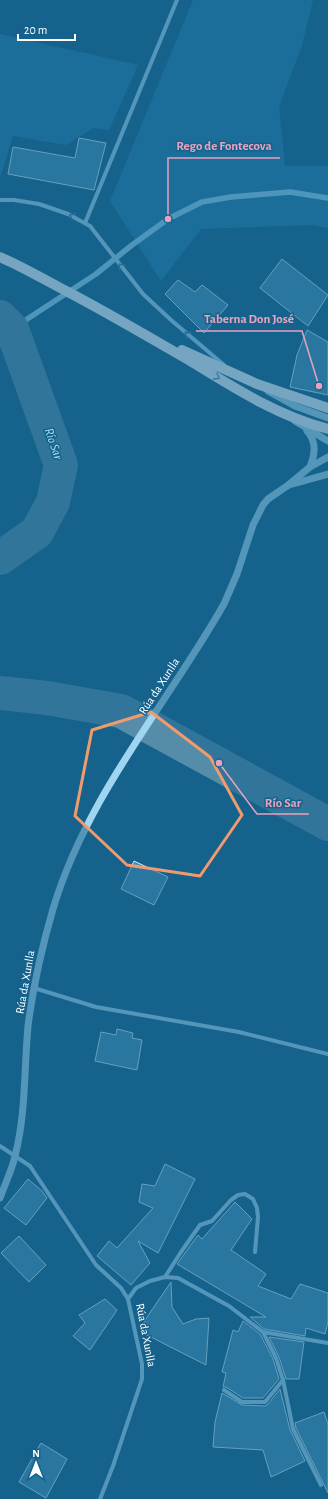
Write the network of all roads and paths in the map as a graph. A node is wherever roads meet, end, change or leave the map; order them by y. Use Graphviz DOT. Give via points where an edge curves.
graph roads {
  1 [pos="177,0"];
  2 [pos="0,200"];
  3 [pos="86,223"];
  4 [pos="0,257"];
  5 [pos="135,328"];
  6 [pos="238,376"];
  7 [pos="257,384"];
  8 [pos="328,408"];
  9 [pos="275,409"];
  10 [pos="328,418"];
  11 [pos="301,425"];
  12 [pos="328,429"];
  13 [pos="328,441"];
  14 [pos="328,457"];
  15 [pos="310,467"];
  16 [pos="328,474"];
  17 [pos="287,486"];
  18 [pos="34,988"];
  19 [pos="328,1054"];
  20 [pos="0,1146"];
  21 [pos="15,1157"];
  22 [pos="0,1198"];
  23 [pos="255,1252"];
  24 [pos="166,1277"];
  25 [pos="128,1299"];
  26 [pos="263,1332"];
  27 [pos="328,1343"];
  28 [pos="283,1380"];
  29 [pos="224,1390"];
  30 [pos="321,1485"];
  31 [pos="100,1499"];
  1 -- 3 [label="street"];
  3 -- 2 [label="street, one-way" via="39,204"];
  6 -- 3 [label="street, one-way" via="171,320 141,291"];
  4 -- 5 [label="main road"];
  5 -- 6 [label="main road"];
  5 -- 9 [label="main road, one-way" via="207,372"];
  6 -- 7 [label="main road"];
  7 -- 8 [label="main road"];
  7 -- 10 [label="street" via="295,406"];
  9 -- 11 [label="street"];
  9 -- 12 [label="main road"];
  11 -- 13 [label="street"];
  11 -- 15 [label="street" via="314,442 315,456"];
  14 -- 15 [label="street, Rúa da Xunlla"];
  15 -- 17 [label="street, Rúa da Xunlla"];
  16 -- 17 [label="street, Rúa da Xunlla"];
  17 -- 18 [label="street, Rúa da Xunlla" via="268,499 258,512 230,592 217,616 98,804 67,869 46,934"];
  18 -- 19 [label="street" via="96,1007 239,1032"];
  18 -- 21 [label="street, Rúa da Xunlla"];
  20 -- 21 [label="street"];
  21 -- 22 [label="street"];
  21 -- 25 [label="street, Rúa da Xunlla" via="30,1166 96,1265 121,1288"];
  23 -- 24 [label="street" via="257,1208 253,1199 245,1194 238,1195 212,1221 200,1225"];
  24 -- 25 [label="street" via="136,1288"];
  24 -- 26 [label="street" via="178,1278 229,1306"];
  25 -- 31 [label="street, Rúa da Xunlla" via="142,1364 142,1379"];
  26 -- 27 [label="street"];
  26 -- 28 [label="street"];
  28 -- 29 [label="street" via="265,1402 242,1402"];
  28 -- 30 [label="street" via="293,1429"];
}
